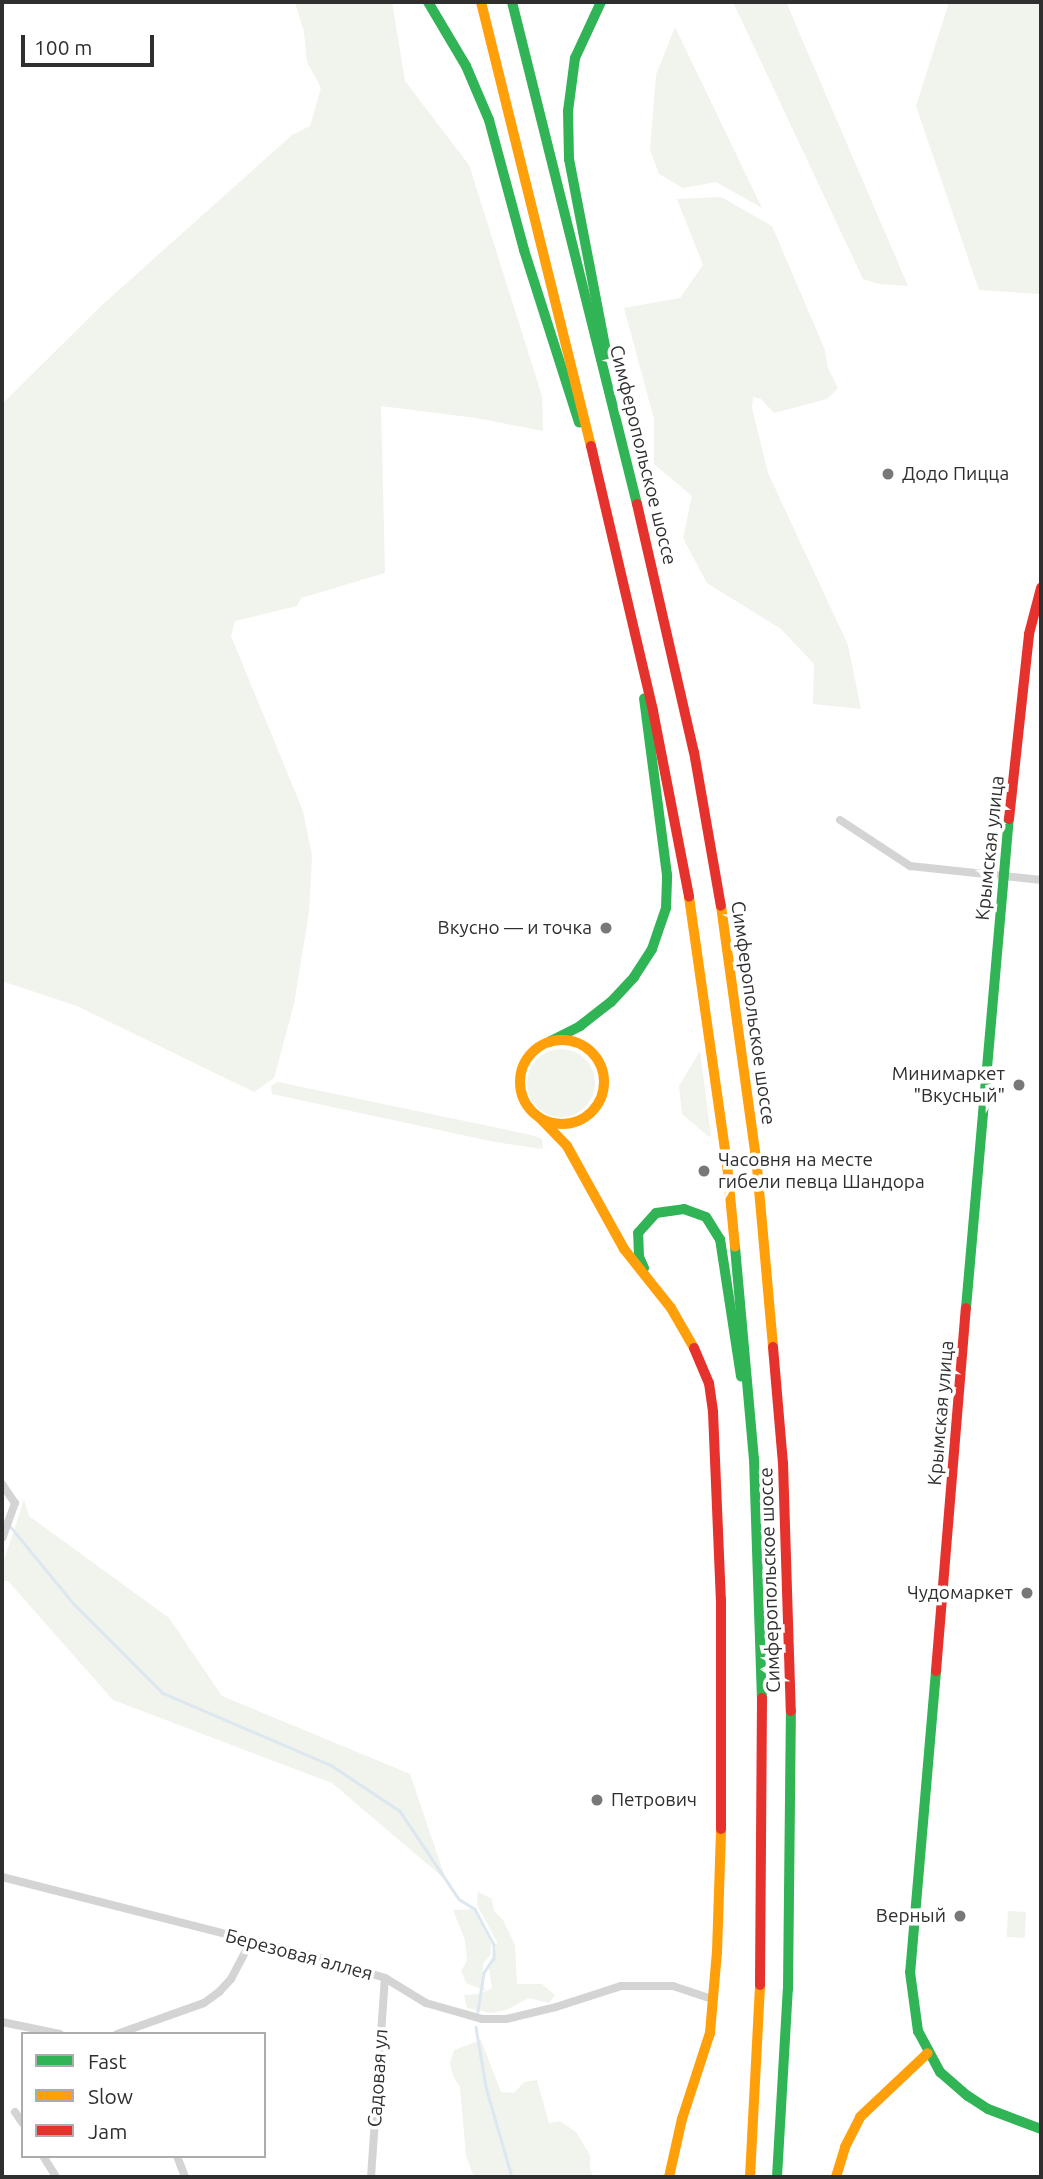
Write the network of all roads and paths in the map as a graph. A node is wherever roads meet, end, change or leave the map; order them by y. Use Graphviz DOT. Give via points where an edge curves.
graph roads {
  1 [pos="428,2"];
  2 [pos="481,2"];
  3 [pos="512,2"];
  4 [pos="601,2"];
  5 [pos="640,513"];
  6 [pos="608,514"];
  7 [pos="1041,588"];
  8 [pos="1041,620"];
  9 [pos="635,629"];
  10 [pos="1029,634"];
  11 [pos="1041,634"];
  12 [pos="840,820"];
  13 [pos="1003,877"];
  14 [pos="1041,880"];
  15 [pos="549,1042"];
  16 [pos="540,1118"];
  17 [pos="653,1287"];
  18 [pos="752,1432"];
  19 [pos="2,1484"];
  20 [pos="2,1538"];
  21 [pos="2,1877"];
  22 [pos="251,1941"];
  23 [pos="385,1978"];
  24 [pos="712,1998"];
  25 [pos="2,2022"];
  26 [pos="50,2032"];
  27 [pos="134,2032"];
  28 [pos="928,2053"];
  29 [pos="15,2112"];
  30 [pos="21,2121"];
  31 [pos="1041,2129"];
  32 [pos="44,2158"];
  33 [pos="178,2158"];
  34 [pos="56,2177"];
  35 [pos="185,2177"];
  36 [pos="371,2177"];
  37 [pos="669,2177"];
  38 [pos="750,2177"];
  39 [pos="777,2177"];
  40 [pos="836,2177"];
  1 -- 6 [label="main road" via="466,66 489,120 524,250"];
  2 -- 6 [label="main road, Симферопольское шоссе"];
  3 -- 5 [label="main road, Симферопольское шоссе"];
  4 -- 5 [label="main road" via="575,58 568,111 569,159"];
  5 -- 39 [label="main road, Симферопольское шоссе" via="717,879 755,1154 777,1375 789,1574 793,1756 788,1989"];
  6 -- 9 [label="main road, Симферопольское шоссе"];
  7 -- 10 [label="main road, Крымская улица"];
  8 -- 10 [label="main road"];
  9 -- 15 [label="main road" via="667,874 666,908 652,949 634,977 590,1018"];
  9 -- 18 [label="main road, Симферопольское шоссе" via="687,887 712,1051"];
  10 -- 11 [label="main road"];
  10 -- 13 [label="main road, Крымская улица"];
  12 -- 13 [label="street" via="910,866"];
  13 -- 14 [label="street"];
  13 -- 28 [label="main road, Крымская улица" via="912,1940 913,2005"];
  15 -- 16 [label="main road" via="530,1056 520,1077 524,1101"];
  15 -- 16 [label="main road" via="572,1042 592,1053 604,1084 597,1105 578,1121 553,1123"];
  16 -- 17 [label="main road" via="567,1146 624,1249"];
  17 -- 18 [label="main road" via="639,1257 637,1243 643,1225 656,1213 670,1209 706,1217 720,1239 732,1334"];
  17 -- 24 [label="main road" via="702,1360 713,1412 722,1738"];
  18 -- 38 [label="main road, Симферопольское шоссе" via="764,1755 760,1987"];
  19 -- 20 [label="street" via="15,1503"];
  21 -- 22 [label="street, Березовая аллея"];
  22 -- 23 [label="street, Березовая аллея"];
  22 -- 27 [label="street" via="219,1992 204,2003"];
  23 -- 24 [label="street, Березовая аллея" via="426,2003 482,2019 506,2019 621,1986 673,1986"];
  23 -- 36 [label="street, Садовая ул"];
  24 -- 37 [label="main road" via="710,2033"];
  25 -- 26 [label="street"];
  28 -- 31 [label="main road, Крымская улица" via="940,2072 968,2096"];
  28 -- 40 [label="main road" via="860,2117"];
  29 -- 30 [label="street"];
  32 -- 34 [label="street"];
  33 -- 35 [label="street"];
}
